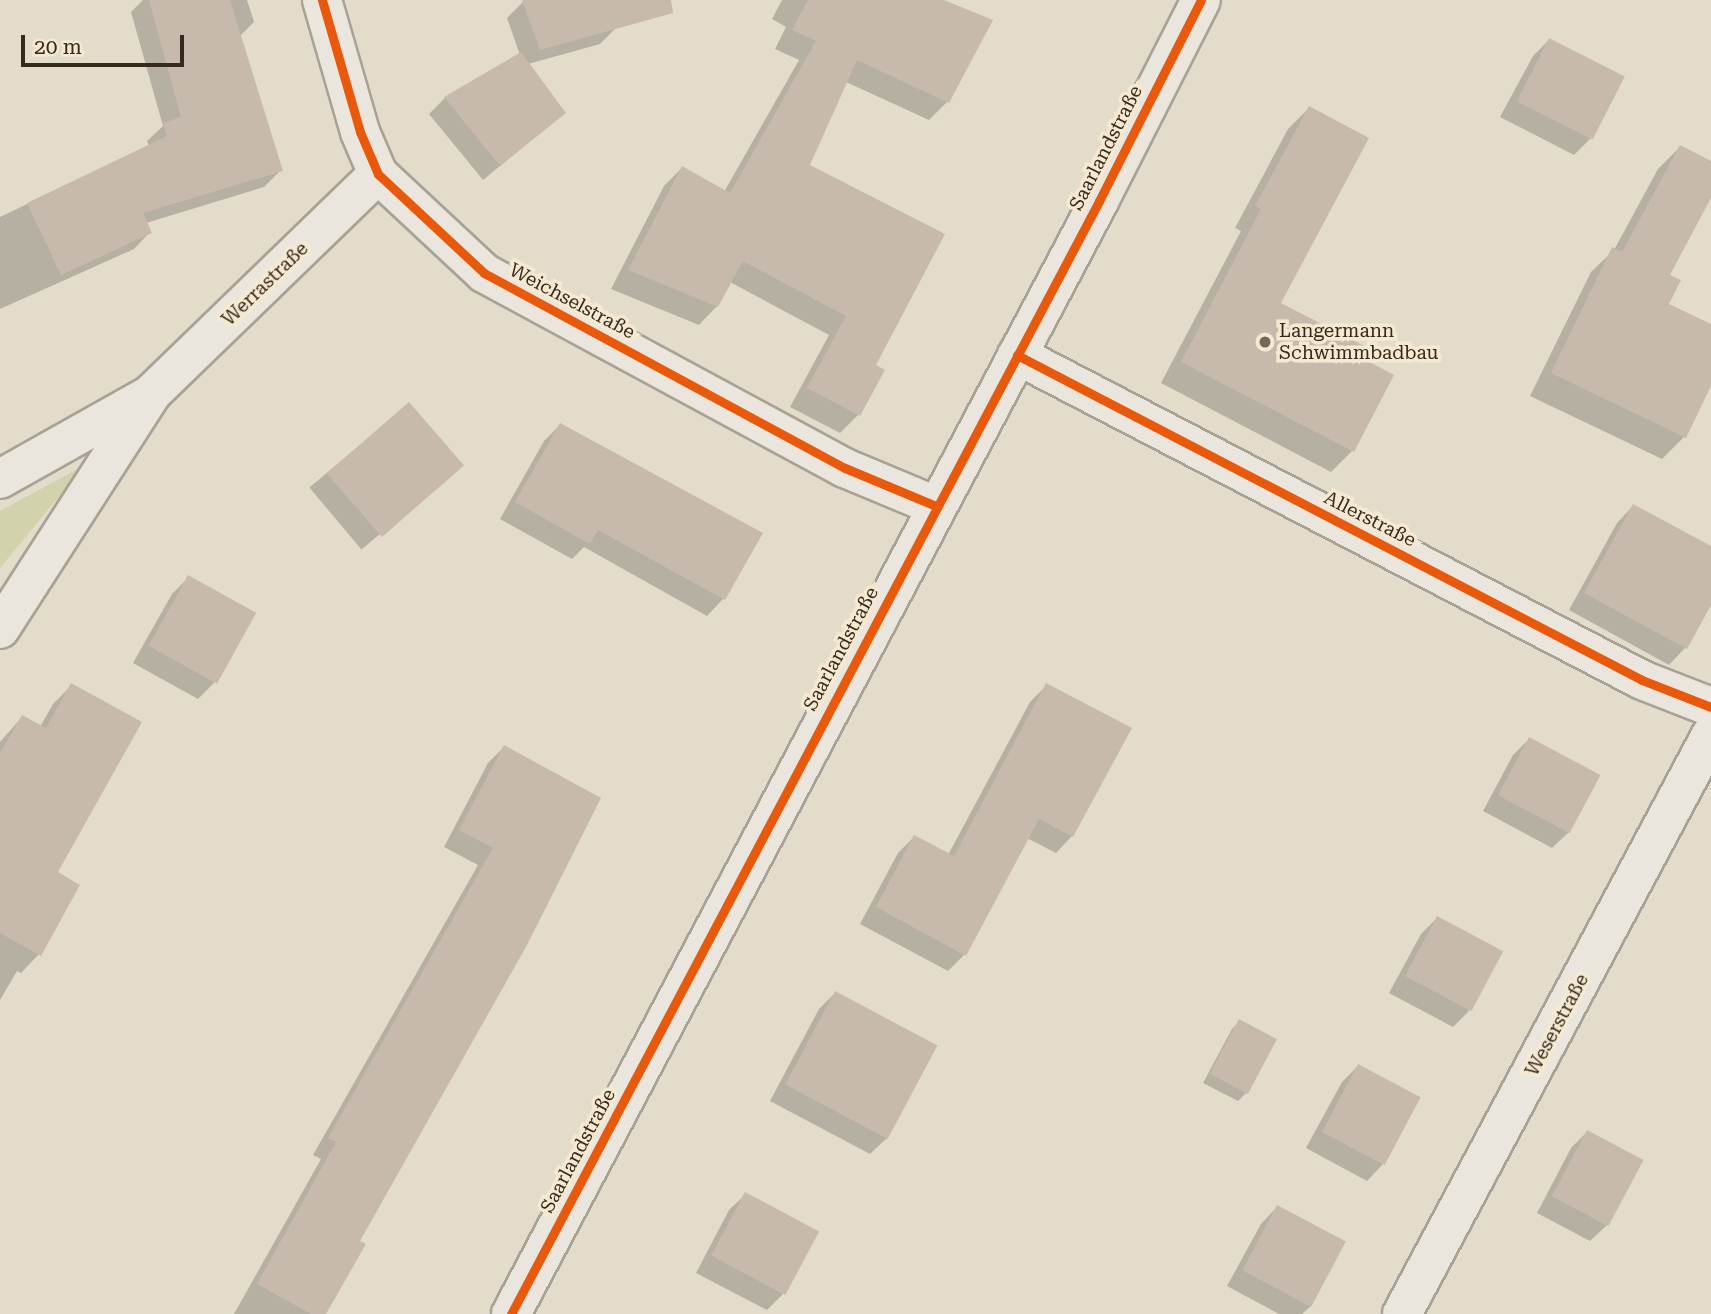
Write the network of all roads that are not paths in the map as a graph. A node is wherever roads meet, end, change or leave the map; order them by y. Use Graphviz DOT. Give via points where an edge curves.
graph roads {
  1 [pos="323,0"];
  2 [pos="1201,0"];
  3 [pos="378,174"];
  4 [pos="1017,355"];
  5 [pos="152,393"];
  6 [pos="0,479"];
  7 [pos="936,506"];
  8 [pos="0,629"];
  9 [pos="1711,707"];
  10 [pos="1711,735"];
  11 [pos="511,1314"];
  12 [pos="1402,1314"];
  1 -- 3 [label="street, Weichselstraße" via="360,132"];
  2 -- 4 [label="street, Saarlandstraße"];
  3 -- 5 [label="street, Werrastraße"];
  3 -- 7 [label="street, Weichselstraße" via="484,273 845,468"];
  4 -- 7 [label="street, Saarlandstraße"];
  4 -- 9 [label="street, Allerstraße" via="1642,680"];
  5 -- 6 [label="street, Werrastraße"];
  5 -- 8 [label="street, Werrastraße"];
  7 -- 11 [label="street, Saarlandstraße"];
  10 -- 12 [label="street, Weserstraße"];
}
